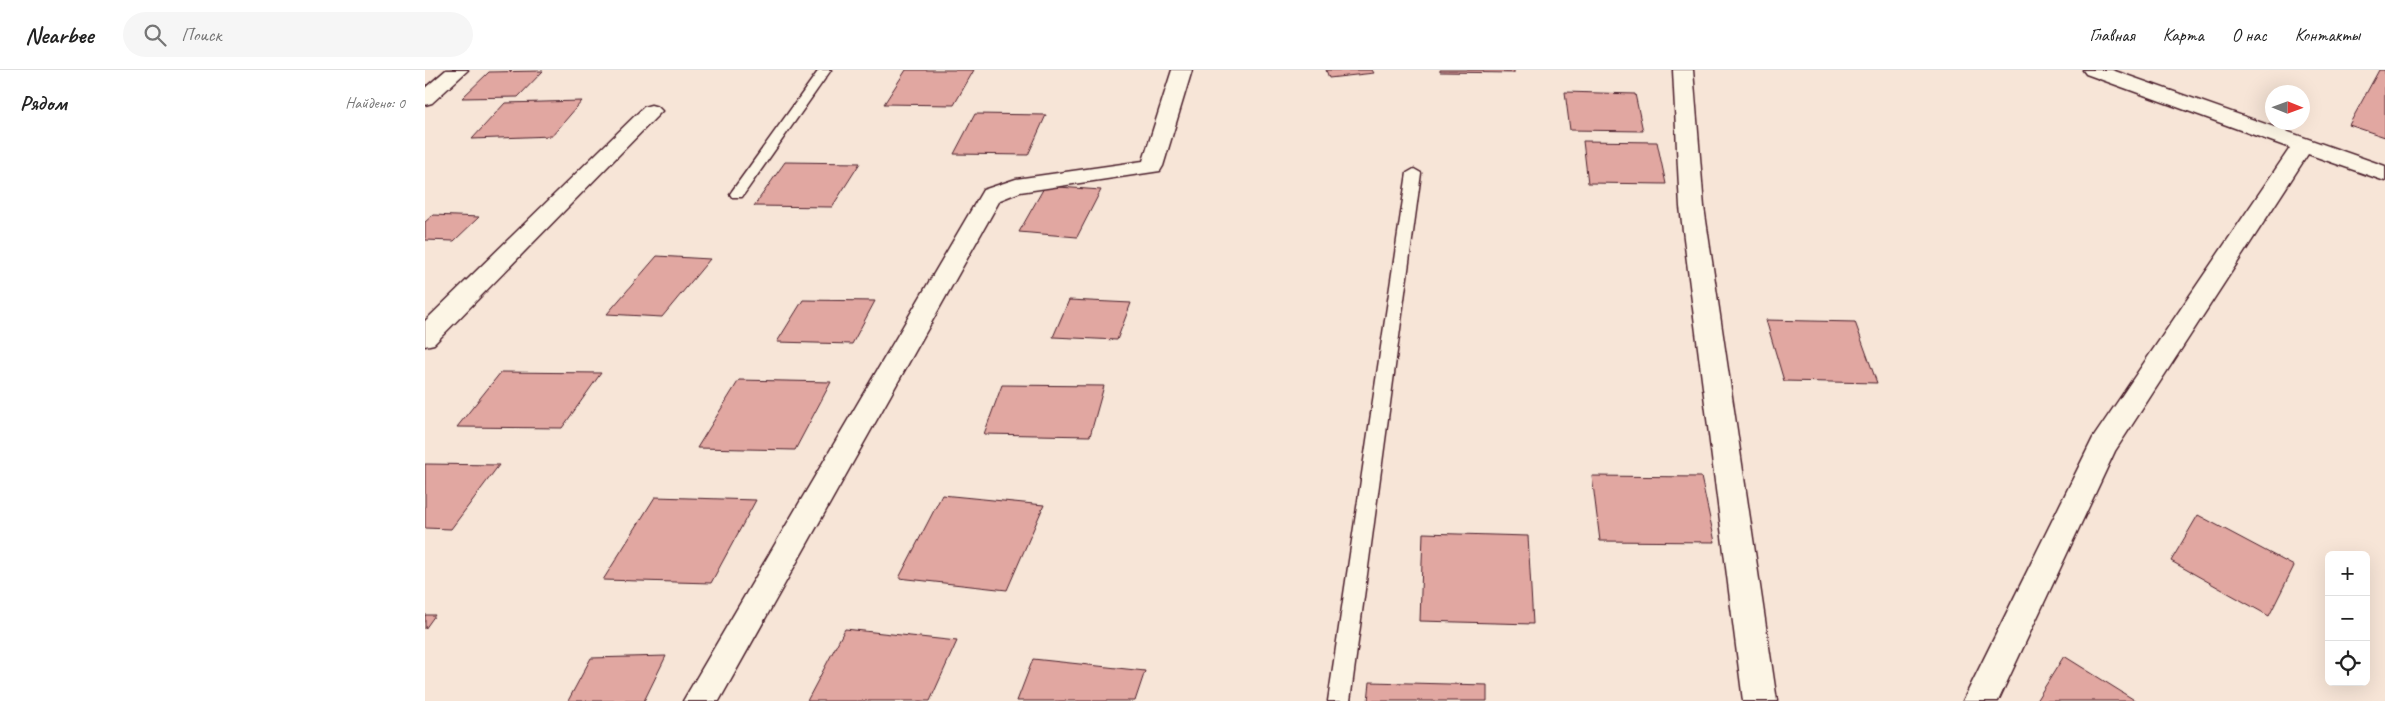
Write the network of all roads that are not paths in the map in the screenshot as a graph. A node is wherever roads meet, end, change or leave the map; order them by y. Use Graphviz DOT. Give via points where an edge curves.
graph roads {
  1 [pos="458,70"];
  2 [pos="825,70"];
  3 [pos="1182,70"];
  4 [pos="1683,70"];
  5 [pos="2093,70"];
  6 [pos="425,99"];
  7 [pos="651,111"];
  8 [pos="2303,145"];
  9 [pos="1414,173"];
  10 [pos="2385,174"];
  11 [pos="737,194"];
  12 [pos="425,337"];
  13 [pos="701,701"];
  14 [pos="1339,701"];
  15 [pos="1760,701"];
  16 [pos="1979,701"];
  1 -- 6 [label="street"];
  2 -- 11 [label="lane"];
  3 -- 13 [label="street" via="1152,166 1015,186 991,195"];
  4 -- 15 [label="street" via="1692,207"];
  5 -- 8 [label="street"];
  7 -- 12 [label="street"];
  8 -- 10 [label="street"];
  8 -- 16 [label="street" via="2103,446"];
  9 -- 14 [label="lane"];
}
